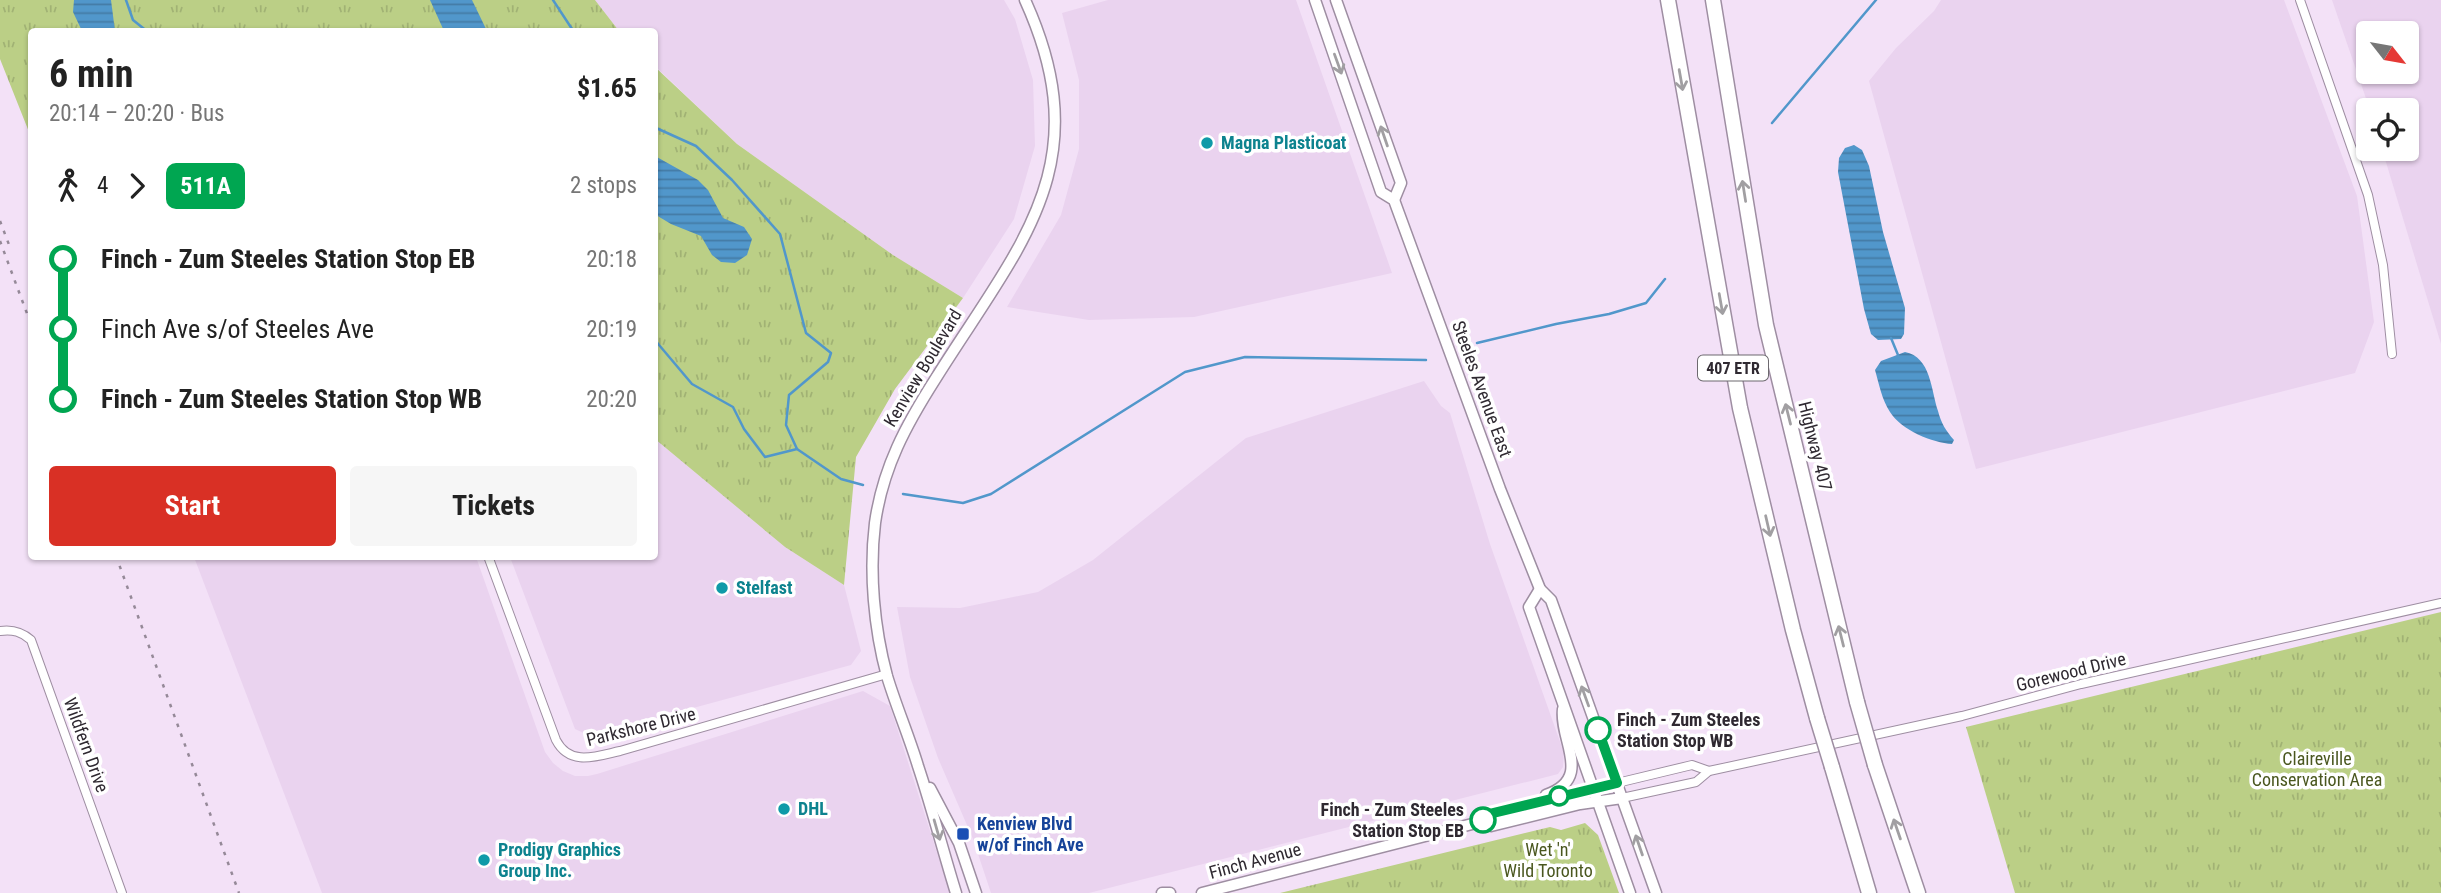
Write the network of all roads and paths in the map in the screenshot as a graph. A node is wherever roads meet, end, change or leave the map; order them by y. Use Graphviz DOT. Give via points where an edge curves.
graph roads {
  1 [pos="1025,0"];
  2 [pos="1315,0"];
  3 [pos="1336,0"];
  4 [pos="1668,0"];
  5 [pos="1713,0"];
  6 [pos="2300,0"];
  7 [pos="1394,200"];
  8 [pos="2392,354"];
  9 [pos="489,560"];
  10 [pos="1540,589"];
  11 [pos="2441,603"];
  12 [pos="0,631"];
  13 [pos="887,674"];
  14 [pos="1564,707"];
  15 [pos="919,767"];
  16 [pos="1709,771"];
  17 [pos="1617,783"];
  18 [pos="1592,788"];
  19 [pos="1622,798"];
  20 [pos="1597,802"];
  21 [pos="1484,818"];
  22 [pos="122,893"];
  23 [pos="956,893"];
  24 [pos="976,893"];
  25 [pos="1162,893"];
  26 [pos="1170,893"];
  27 [pos="1202,893"];
  28 [pos="1630,893"];
  29 [pos="1656,893"];
  30 [pos="1869,893"];
  31 [pos="1918,893"];
  1 -- 13 [label="main road, Kenview Boulevard" via="1041,36 1055,102 1049,176 1025,237 905,426 886,475 875,522 872,565"];
  2 -- 7 [label="main road, Steeles Avenue East, one-way" via="1381,192"];
  7 -- 3 [label="main road, Steeles Avenue East, one-way" via="1401,183"];
  4 -- 30 [label="highway, 407 ETR, one-way, bridge" via="1740,408 1793,629"];
  31 -- 5 [label="highway, Highway 407 / 407 ETR, one-way, bridge" via="1857,702 1766,325"];
  6 -- 8 [label="street" via="2368,195 2383,265"];
  7 -- 10 [label="main road, Steeles Avenue East"];
  9 -- 13 [label="street, Parkshore Drive" via="556,740 577,758 620,751"];
  10 -- 14 [label="main road" via="1529,607"];
  17 -- 10 [label="main road, Steeles Avenue East, one-way" via="1551,600"];
  11 -- 16 [label="street, Gorewood Drive"];
  12 -- 22 [label="street, Wildfern Drive" via="13,630 31,640"];
  13 -- 15 [label="main road, Kenview Boulevard"];
  14 -- 18 [label="main road"];
  14 -- 21 [label="main road" via="1562,724 1573,759 1566,781 1556,791 1496,809"];
  15 -- 23 [label="main road, Kenview Boulevard, one-way"];
  15 -- 24 [label="main road, Kenview Boulevard" via="959,843"];
  16 -- 17 [label="street, Gorewood Drive" via="1692,765"];
  16 -- 19 [label="street, Gorewood Drive" via="1696,782"];
  17 -- 18 [label="main road, Finch Avenue"];
  17 -- 19 [label="main road, Steeles Avenue East"];
  18 -- 20 [label="main road"];
  18 -- 21 [label="main road, Finch Avenue"];
  19 -- 20 [label="main road, Finch Avenue"];
  29 -- 19 [label="main road, Steeles Avenue East, one-way"];
  20 -- 21 [label="main road, Finch Avenue" via="1491,826"];
  20 -- 28 [label="main road"];
  21 -- 27 [label="main road, Finch Avenue"];
  25 -- 26 [label="main road"];
}
